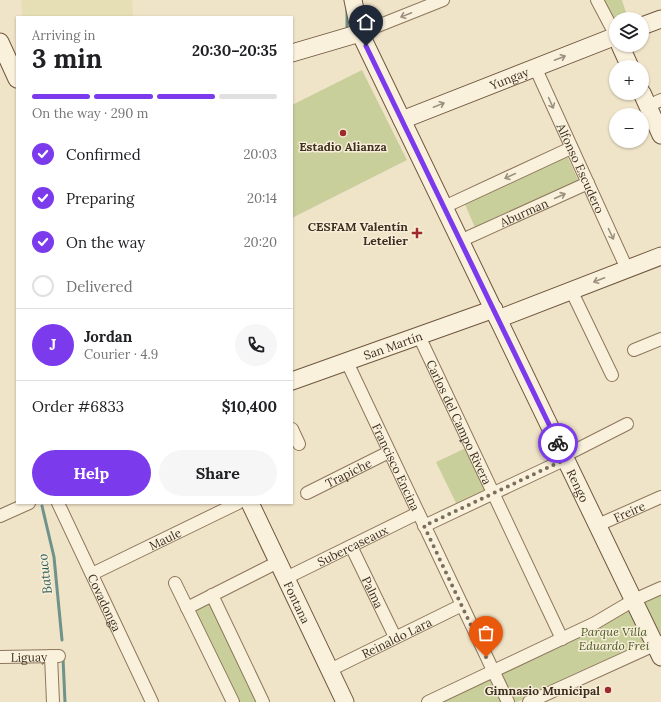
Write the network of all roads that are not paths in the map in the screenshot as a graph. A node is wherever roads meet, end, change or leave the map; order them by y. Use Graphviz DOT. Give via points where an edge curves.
graph roads {
  1 [pos="353,0"];
  2 [pos="443,0"];
  3 [pos="597,0"];
  4 [pos="661,19"];
  5 [pos="609,23"];
  6 [pos="649,23"];
  7 [pos="360,33"];
  8 [pos="609,39"];
  9 [pos="0,42"];
  10 [pos="293,53"];
  11 [pos="535,67"];
  12 [pos="16,77"];
  13 [pos="650,100"];
  14 [pos="402,120"];
  15 [pos="661,135"];
  16 [pos="571,148"];
  17 [pos="588,183"];
  18 [pos="444,207"];
  19 [pos="460,240"];
  20 [pos="661,256"];
  21 [pos="628,269"];
  22 [pos="571,290"];
  23 [pos="496,314"];
  24 [pos="419,336"];
  25 [pos="661,339"];
  26 [pos="634,350"];
  27 [pos="347,362"];
  28 [pos="612,375"];
  29 [pos="293,381"];
  30 [pos="628,424"];
  31 [pos="293,431"];
  32 [pos="299,444"];
  33 [pos="389,452"];
  34 [pos="565,457"];
  35 [pos="307,493"];
  36 [pos="493,493"];
  37 [pos="661,497"];
  38 [pos="27,504"];
  39 [pos="63,504"];
  40 [pos="236,504"];
  41 [pos="250,504"];
  42 [pos="418,513"];
  43 [pos="0,516"];
  44 [pos="598,525"];
  45 [pos="424,526"];
  46 [pos="351,546"];
  47 [pos="278,562"];
  48 [pos="92,574"];
  49 [pos="286,578"];
  50 [pos="175,583"];
  51 [pos="661,588"];
  52 [pos="212,595"];
  53 [pos="634,600"];
  54 [pos="462,605"];
  55 [pos="187,608"];
  56 [pos="396,637"];
  57 [pos="562,638"];
  58 [pos="659,648"];
  59 [pos="0,657"];
  60 [pos="330,670"];
  61 [pos="493,670"];
  62 [pos="53,702"];
  63 [pos="152,702"];
  64 [pos="233,702"];
  65 [pos="263,702"];
  66 [pos="345,702"];
  67 [pos="428,702"];
  68 [pos="508,702"];
  69 [pos="529,702"];
  1 -- 7 [label="main road, Rengo"];
  2 -- 7 [label="street, one-way"];
  3 -- 5 [label="street"];
  4 -- 6 [label="main road"];
  7 -- 10 [label="main road"];
  7 -- 14 [label="main road, Rengo"];
  11 -- 8 [label="main road, Yungay, one-way"];
  9 -- 12 [label="main road"];
  14 -- 11 [label="main road, Yungay, one-way"];
  11 -- 16 [label="street, Alfonso Escudero, one-way"];
  13 -- 15 [label="main road"];
  14 -- 18 [label="main road, Rengo"];
  16 -- 17 [label="street, Alfonso Escudero"];
  16 -- 18 [label="street, one-way"];
  19 -- 17 [label="street, Aburman, one-way"];
  17 -- 21 [label="street, Alfonso Escudero, one-way"];
  18 -- 19 [label="main road, Rengo"];
  19 -- 23 [label="main road, Rengo"];
  20 -- 21 [label="main road, San Martín"];
  21 -- 22 [label="main road, San Martín, one-way"];
  22 -- 23 [label="main road, San Martín"];
  22 -- 28 [label="street"];
  23 -- 24 [label="main road, San Martín"];
  23 -- 34 [label="main road, Rengo"];
  24 -- 27 [label="main road, San Martín"];
  24 -- 36 [label="street, Carlos del Campo Rivera"];
  25 -- 26 [label="street"];
  27 -- 29 [label="main road, San Martín"];
  27 -- 33 [label="street, Francisco Encina"];
  30 -- 34 [label="street"];
  31 -- 32 [label="street"];
  33 -- 35 [label="street, Trapiche"];
  33 -- 42 [label="street, Francisco Encina"];
  34 -- 36 [label="street"];
  34 -- 44 [label="main road, Rengo"];
  36 -- 45 [label="street"];
  36 -- 57 [label="street, Carlos del Campo Rivera"];
  37 -- 44 [label="street, Freire"];
  38 -- 43 [label="street"];
  39 -- 48 [label="street, Covadonga"];
  40 -- 48 [label="street, Maule"];
  41 -- 47 [label="main road, Fontana"];
  42 -- 45 [label="street, Francisco Encina"];
  42 -- 46 [label="street, Subercaseaux"];
  44 -- 53 [label="main road, Rengo"];
  45 -- 54 [label="street, Francisco Encina"];
  46 -- 49 [label="street, Subercaseaux"];
  46 -- 56 [label="street, Palma"];
  47 -- 49 [label="main road, Fontana"];
  47 -- 52 [label="street"];
  48 -- 63 [label="street, Covadonga"];
  49 -- 60 [label="main road, Fontana"];
  50 -- 55 [label="street"];
  51 -- 53 [label="street"];
  52 -- 55 [label="street"];
  52 -- 65 [label="street"];
  53 -- 57 [label="street" via="595,623"];
  53 -- 58 [label="main road, Rengo"];
  54 -- 56 [label="street, Reinaldo Lara"];
  54 -- 61 [label="street, Francisco Encina"];
  55 -- 64 [label="street"];
  56 -- 60 [label="street, Reinaldo Lara"];
  57 -- 61 [label="street"];
  58 -- 69 [label="street"];
  59 -- 62 [label="street, Liguay" via="55,656"];
  60 -- 66 [label="main road, Fontana"];
  61 -- 67 [label="street"];
  61 -- 68 [label="street, Francisco Encina"];
}
